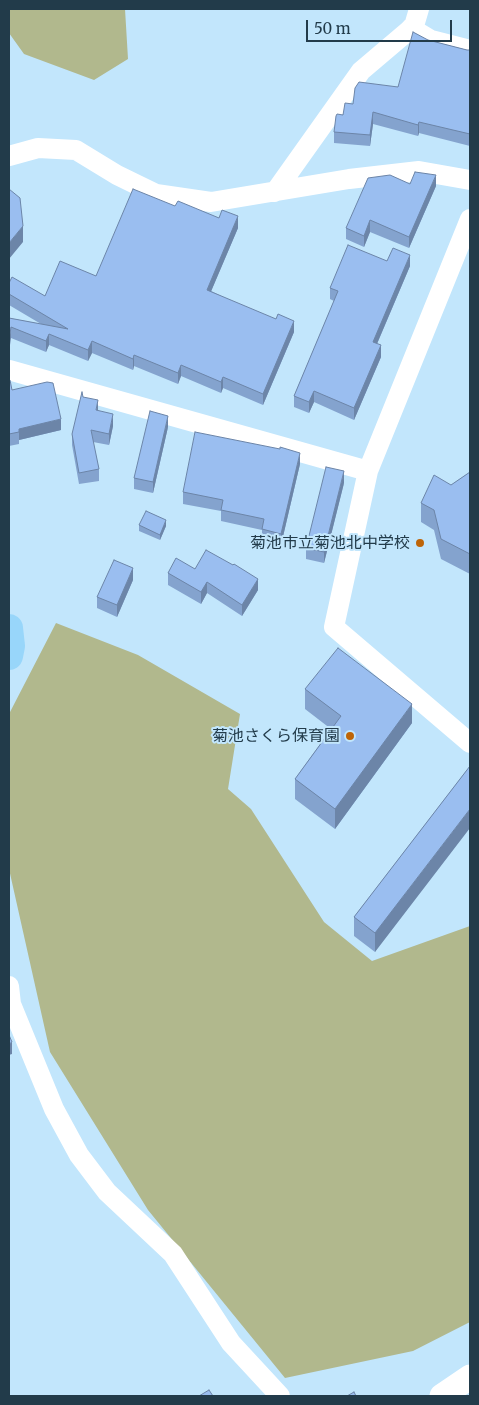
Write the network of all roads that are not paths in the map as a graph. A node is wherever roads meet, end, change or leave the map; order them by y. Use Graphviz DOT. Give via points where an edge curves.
graph roads {
  1 [pos="419,9"];
  2 [pos="411,28"];
  3 [pos="470,50"];
  4 [pos="9,156"];
  5 [pos="470,180"];
  6 [pos="275,192"];
  7 [pos="470,219"];
  8 [pos="9,370"];
  9 [pos="368,470"];
  10 [pos="9,628"];
  11 [pos="9,656"];
  12 [pos="470,743"];
  13 [pos="9,986"];
  14 [pos="470,1376"];
  15 [pos="280,1396"];
  16 [pos="442,1396"];
  1 -- 2 [label="street"];
  2 -- 3 [label="street" via="431,40"];
  2 -- 6 [label="street" via="361,71"];
  4 -- 6 [label="street" via="38,148 76,150 156,194 211,202"];
  5 -- 6 [label="street" via="419,171"];
  7 -- 9 [label="street"];
  8 -- 9 [label="street"];
  9 -- 12 [label="street" via="334,627"];
  10 -- 11 [label="highway"];
  13 -- 15 [label="street" via="10,1004 54,1109 80,1155 107,1192 173,1254 231,1343"];
  14 -- 16 [label="street"];
}
